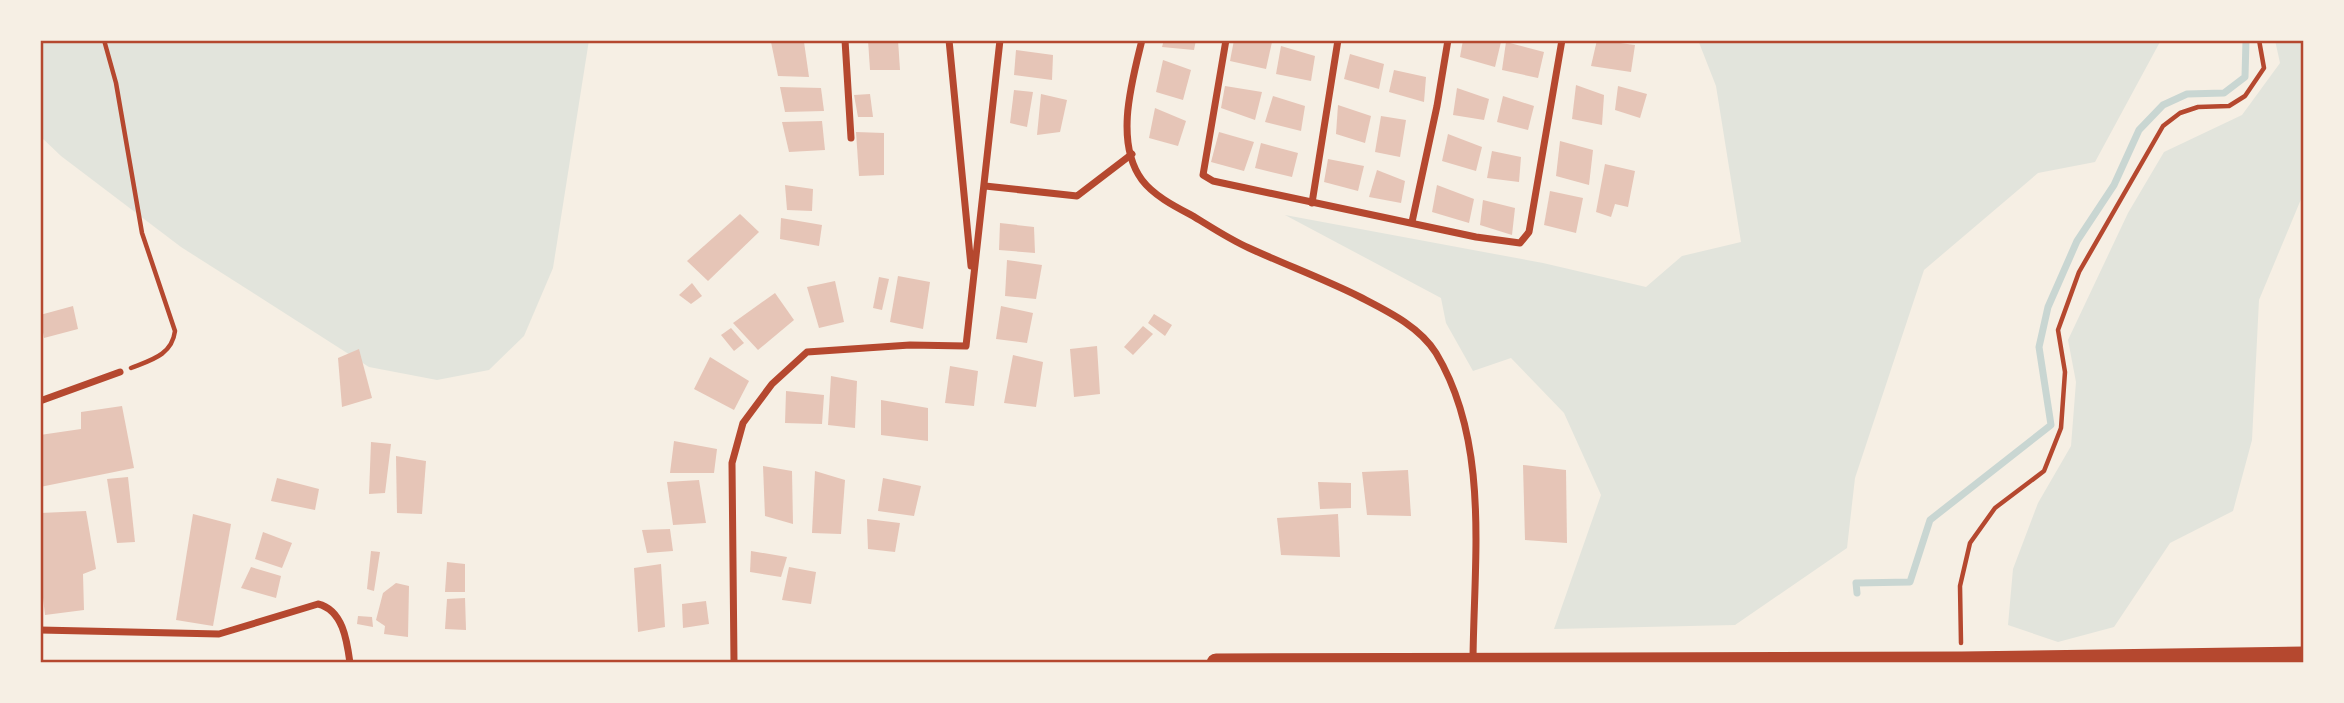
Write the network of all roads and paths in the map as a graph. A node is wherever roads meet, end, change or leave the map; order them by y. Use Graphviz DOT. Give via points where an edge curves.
graph roads {
  1 [pos="104,40"];
  2 [pos="845,40"];
  3 [pos="949,40"];
  4 [pos="1000,40"];
  5 [pos="1142,40"];
  6 [pos="1226,40"];
  7 [pos="1338,40"];
  8 [pos="1447,40"];
  9 [pos="1562,40"];
  10 [pos="2259,40"];
  11 [pos="851,138"];
  12 [pos="1132,153"];
  13 [pos="985,186"];
  14 [pos="1312,203"];
  15 [pos="1412,222"];
  16 [pos="973,281"];
  17 [pos="120,372"];
  18 [pos="40,401"];
  19 [pos="40,630"];
  20 [pos="2304,656"];
  21 [pos="1962,661"];
  22 [pos="1473,662"];
  23 [pos="350,663"];
  24 [pos="734,663"];
  25 [pos="1216,663"];
  1 -- 17 [label="path" via="117,83 142,233 175,331 174,344 161,356"];
  2 -- 11 [label="street"];
  3 -- 16 [label="street"];
  4 -- 13 [label="street"];
  5 -- 12 [label="street" via="1127,125"];
  6 -- 14 [label="street" via="1203,175"];
  7 -- 14 [label="street"];
  8 -- 15 [label="street"];
  9 -- 15 [label="street" via="1529,232 1520,243"];
  10 -- 21 [label="path" via="2264,68 2245,96 2229,106 2180,113 2163,126 2080,272 2058,330 2065,372 2061,428 2044,471 1995,509 1969,543 1960,586"];
  12 -- 13 [label="street" via="1077,196"];
  12 -- 22 [label="street" via="1141,179 1166,201 1245,247 1399,317 1434,351 1458,396 1470,440"];
  13 -- 16 [label="street"];
  14 -- 15 [label="street"];
  16 -- 24 [label="street" via="966,346 807,352 772,384 743,423 732,463"];
  17 -- 18 [label="street"];
  19 -- 23 [label="street" via="219,634 318,604 331,610 340,623"];
  20 -- 21 [label="highway"];
  21 -- 22 [label="highway"];
  22 -- 25 [label="highway"];
}
